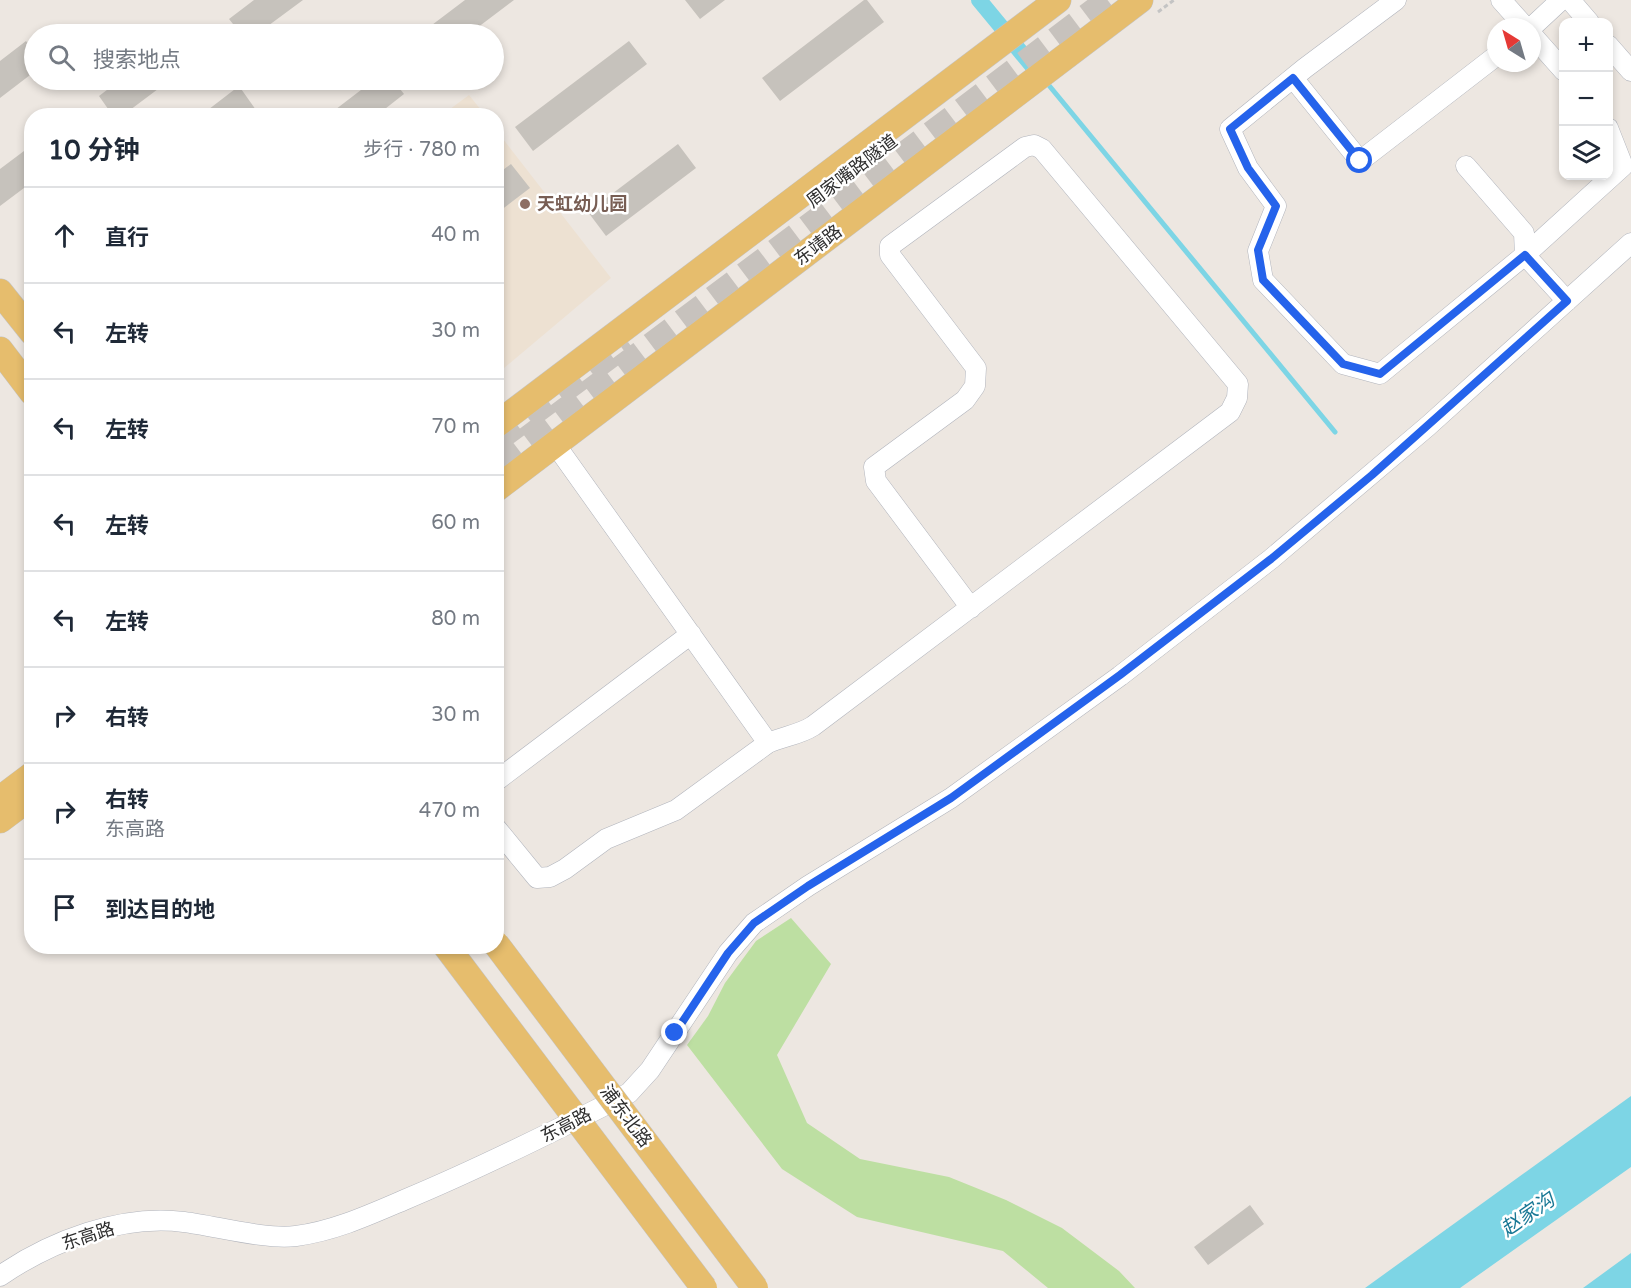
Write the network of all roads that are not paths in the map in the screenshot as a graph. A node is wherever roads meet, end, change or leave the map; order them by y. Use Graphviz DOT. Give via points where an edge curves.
graph roads {
  1 [pos="1058,0"];
  2 [pos="1075,0"];
  3 [pos="1140,0"];
  4 [pos="1396,0"];
  5 [pos="1501,0"];
  6 [pos="1561,0"];
  7 [pos="1569,0"];
  8 [pos="1517,18"];
  9 [pos="1585,18"];
  10 [pos="1541,19"];
  11 [pos="1541,45"];
  12 [pos="1613,51"];
  13 [pos="1487,63"];
  14 [pos="1559,66"];
  15 [pos="1631,71"];
  16 [pos="1293,78"];
  17 [pos="1613,141"];
  18 [pos="1466,166"];
  19 [pos="1613,175"];
  20 [pos="1608,180"];
  21 [pos="1631,243"];
  22 [pos="1525,255"];
  23 [pos="0,292"];
  24 [pos="1567,301"];
  25 [pos="24,322"];
  26 [pos="628,342"];
  27 [pos="0,350"];
  28 [pos="24,382"];
  29 [pos="504,419"];
  30 [pos="555,444"];
  31 [pos="504,483"];
  32 [pos="971,608"];
  33 [pos="691,634"];
  34 [pos="768,743"];
  35 [pos="504,775"];
  36 [pos="24,781"];
  37 [pos="0,799"];
  38 [pos="24,802"];
  39 [pos="0,820"];
  40 [pos="504,839"];
  41 [pos="452,954"];
  42 [pos="504,954"];
  43 [pos="0,1276"];
  44 [pos="704,1288"];
  45 [pos="755,1288"];
  1 -- 29 [label="main road"];
  2 -- 26 [label="main road, 周家嘴路隧道"];
  3 -- 30 [label="main road, 东靖路"];
  4 -- 16 [label="street"];
  5 -- 8 [label="street"];
  6 -- 10 [label="street"];
  7 -- 9 [label="street"];
  11 -- 14 [label="street"];
  12 -- 15 [label="street"];
  13 -- 16 [label="street" via="1360,161"];
  16 -- 22 [label="street" via="1230,129 1248,168 1276,206 1258,250 1263,280 1343,364 1380,374"];
  17 -- 19 [label="street" via="1623,166"];
  18 -- 22 [label="street" via="1524,233"];
  20 -- 22 [label="street"];
  21 -- 24 [label="street, 东高路"];
  22 -- 24 [label="street"];
  23 -- 25 [label="main road"];
  24 -- 43 [label="street, 东高路" via="1372,475 1139,661 951,798 754,923 728,953 650,1070 630,1093 452,1180 340,1227 294,1237 181,1222 141,1221 91,1232 43,1251"];
  27 -- 28 [label="main road"];
  30 -- 31 [label="main road, 东靖路"];
  30 -- 33 [label="street"];
  32 -- 32 [label="street" via="1230,412 1237,398 1238,384 1042,149 1034,145 1025,147 890,246 890,255 976,368 975,386 965,400 874,466 876,481"];
  32 -- 34 [label="street" via="813,726"];
  33 -- 34 [label="street"];
  33 -- 35 [label="street"];
  34 -- 40 [label="street" via="676,810 606,839 550,877 537,878"];
  36 -- 37 [label="main road"];
  38 -- 39 [label="main road"];
  41 -- 44 [label="main road, bridge"];
  42 -- 45 [label="main road, 浦东北路, bridge"];
}
